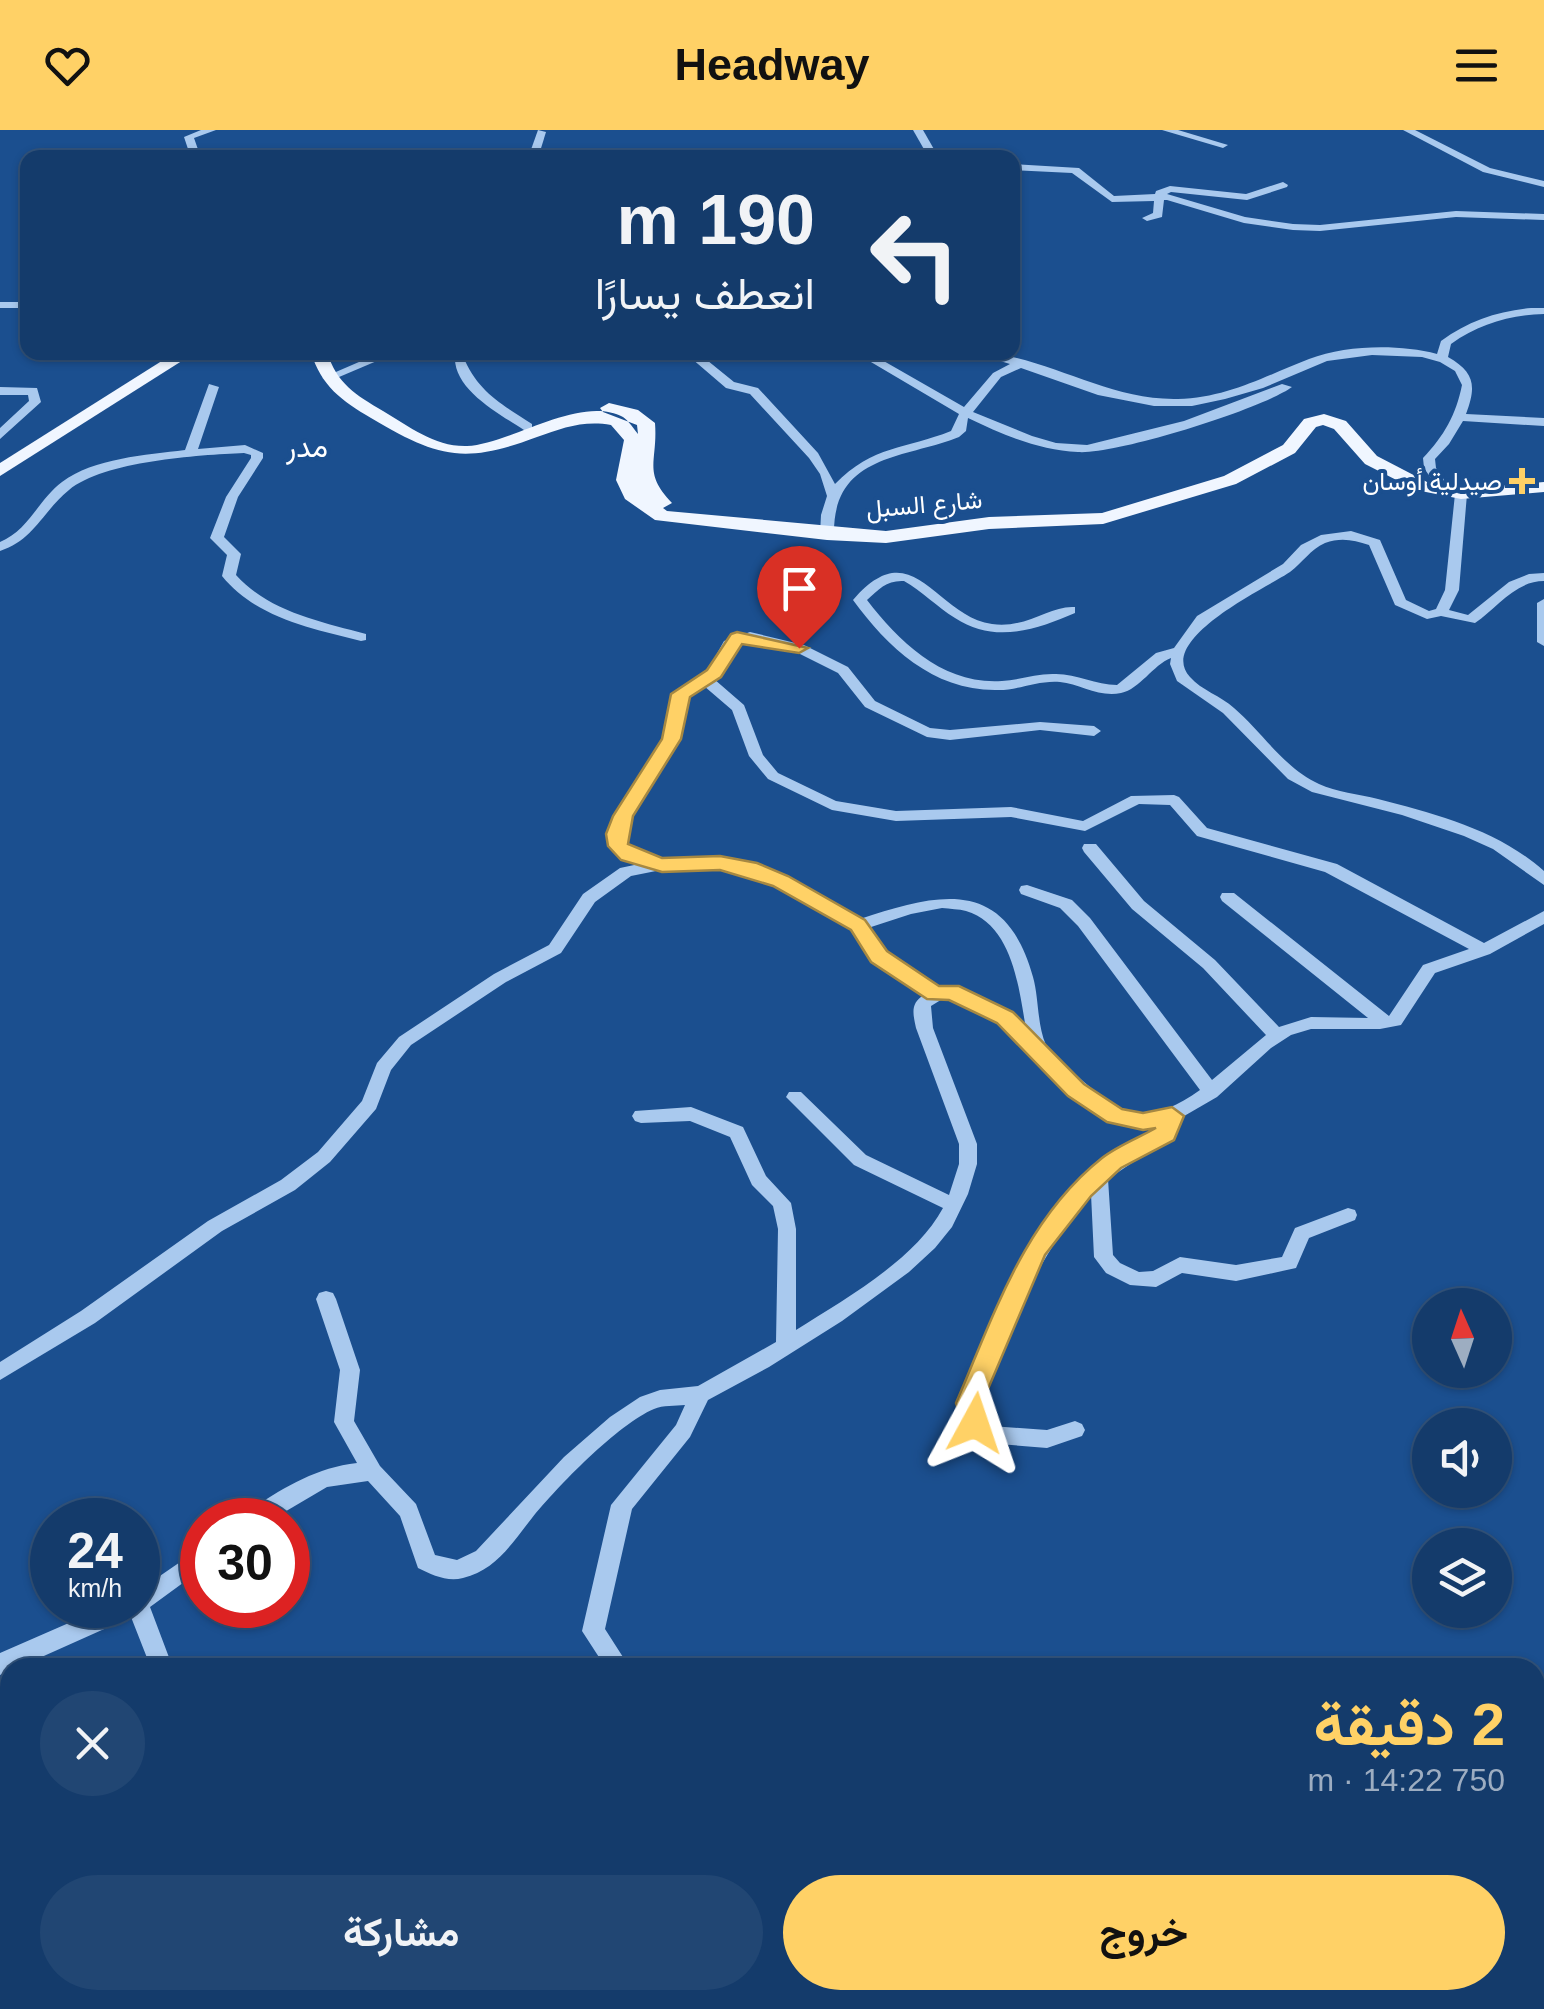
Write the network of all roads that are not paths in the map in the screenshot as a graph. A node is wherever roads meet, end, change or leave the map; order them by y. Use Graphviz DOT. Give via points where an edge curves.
graph roads {
  1 [pos="211,130"];
  2 [pos="1166,130"];
  3 [pos="1408,130"];
  4 [pos="1223,145"];
  5 [pos="194,150"];
  6 [pos="1020,167"];
  7 [pos="1544,184"];
  8 [pos="1283,186"];
  9 [pos="1158,198"];
  10 [pos="1544,216"];
  11 [pos="1147,218"];
  12 [pos="1544,311"];
  13 [pos="1443,356"];
  14 [pos="158,360"];
  15 [pos="175,360"];
  16 [pos="324,360"];
  17 [pos="333,360"];
  18 [pos="373,360"];
  19 [pos="459,360"];
  20 [pos="699,360"];
  21 [pos="871,360"];
  22 [pos="1009,360"];
  23 [pos="1021,363"];
  24 [pos="1300,366"];
  25 [pos="334,376"];
  26 [pos="213,387"];
  27 [pos="0,391"];
  28 [pos="965,412"];
  29 [pos="1458,417"];
  30 [pos="1544,422"];
  31 [pos="528,427"];
  32 [pos="0,435"];
  33 [pos="190,453"];
  34 [pos="0,458"];
  35 [pos="0,471"];
  36 [pos="1544,484"];
  37 [pos="1451,492"];
  38 [pos="832,494"];
  39 [pos="827,529"];
  40 [pos="0,548"];
  41 [pos="1544,577"];
  42 [pos="1544,603"];
  43 [pos="1070,610"];
  44 [pos="1441,612"];
  45 [pos="361,637"];
  46 [pos="1544,642"];
  47 [pos="1179,651"];
  48 [pos="706,681"];
  49 [pos="1094,731"];
  50 [pos="1090,848"];
  51 [pos="662,865"];
  52 [pos="1544,880"];
  53 [pos="1027,890"];
  54 [pos="1228,897"];
  55 [pos="1544,918"];
  56 [pos="858,925"];
  57 [pos="1484,950"];
  58 [pos="935,994"];
  59 [pos="1386,1023"];
  60 [pos="1277,1036"];
  61 [pos="1038,1051"];
  62 [pos="1211,1092"];
  63 [pos="795,1097"];
  64 [pos="642,1116"];
  65 [pos="1172,1116"];
  66 [pos="1099,1174"];
  67 [pos="953,1205"];
  68 [pos="1348,1215"];
  69 [pos="326,1299"];
  70 [pos="786,1344"];
  71 [pos="0,1372"];
  72 [pos="701,1394"];
  73 [pos="1075,1430"];
  74 [pos="374,1472"];
  75 [pos="285,1498"];
  76 [pos="82,1628"];
  77 [pos="146,1628"];
  78 [pos="14,1658"];
  79 [pos="158,1658"];
  80 [pos="612,1658"];
  1 -- 5 [label="street" via="190,137"];
  2 -- 4 [label="street"];
  3 -- 7 [label="street" via="1487,170"];
  6 -- 9 [label="street" via="1075,170 1112,199"];
  8 -- 9 [label="street" via="1247,197 1170,189"];
  9 -- 10 [label="street" via="1292,227 1456,214"];
  9 -- 11 [label="street" via="1162,209"];
  12 -- 13 [label="street" via="1459,331 1444,343"];
  13 -- 24 [label="street" via="1349,354"];
  13 -- 29 [label="street" via="1464,379 1466,404"];
  14 -- 34 [label="main road"];
  15 -- 35 [label="main road"];
  16 -- 25 [label="main road"];
  17 -- 25 [label="main road"];
  18 -- 25 [label="street"];
  19 -- 31 [label="street" via="481,393"];
  20 -- 38 [label="street" via="730,385 754,391 814,456"];
  21 -- 28 [label="street"];
  22 -- 23 [label="street"];
  23 -- 24 [label="street" via="1074,385 1181,403 1242,392"];
  23 -- 28 [label="street" via="997,375"];
  24 -- 28 [label="street" via="1292,384 1246,406 1082,449"];
  25 -- 31 [label="main road, شارع السبل" via="448,440 490,440"];
  25 -- 39 [label="main road, شارع السبل" via="345,397 444,449 498,447 575,420 608,418 633,439 624,480 631,495 662,516"];
  26 -- 33 [label="street"];
  27 -- 32 [label="street" via="34,391 36,402"];
  28 -- 38 [label="street" via="951,437 868,461"];
  29 -- 30 [label="street"];
  29 -- 37 [label="street" via="1429,458"];
  31 -- 39 [label="main road, شارع السبل" via="592,408 632,414 646,423 643,479 655,499 701,513"];
  33 -- 40 [label="street" via="74,481 19,541"];
  33 -- 45 [label="street" via="257,453 217,538 234,554 230,576 240,590 260,604"];
  36 -- 37 [label="main road, شارع السبل"];
  37 -- 39 [label="main road, شارع السبل" via="1390,472 1340,425 1324,419 1310,423 1289,449 1230,480 1103,518 886,537"];
  37 -- 44 [label="street" via="1452,590"];
  38 -- 39 [label="street"];
  41 -- 44 [label="street" via="1500,595 1470,620"];
  42 -- 46 [label="street"];
  43 -- 47 [label="street" via="1034,627 981,626 910,577 892,576 874,582 860,600 892,642 920,662 994,687 1059,678 1121,690 1161,656"];
  44 -- 47 [label="street" via="1427,615 1400,602 1375,544 1351,535 1326,538 1202,619"];
  47 -- 52 [label="street" via="1182,678 1228,710 1294,776 1317,789 1482,837"];
  48 -- 49 [label="street" via="729,644 750,636 799,648 843,670 870,704 927,732 1040,726"];
  48 -- 51 [label="street" via="681,694 672,739 616,834 628,855"];
  48 -- 57 [label="street" via="739,708 756,756 773,776 832,805 896,816 1011,812 1085,826 1136,799 1174,800 1202,832 1332,868"];
  50 -- 60 [label="street" via="1138,905 1209,964"];
  51 -- 56 [label="street" via="750,868"];
  51 -- 71 [label="street" via="626,872 589,898 555,949 404,1041 383,1068 370,1104 324,1157 288,1185 215,1226"];
  53 -- 62 [label="street" via="1066,904 1084,922"];
  54 -- 59 [label="street"];
  55 -- 57 [label="street"];
  56 -- 58 [label="street" via="879,957"];
  56 -- 61 [label="street" via="942,903 995,918 1022,960"];
  57 -- 59 [label="street" via="1429,969 1395,1022"];
  58 -- 61 [label="street" via="980,1001"];
  58 -- 67 [label="street" via="920,1010 922,1029 962,1114 969,1147"];
  59 -- 60 [label="street" via="1363,1028 1323,1020"];
  60 -- 62 [label="street"];
  61 -- 65 [label="street" via="1076,1090 1116,1116 1143,1122"];
  62 -- 65 [label="street"];
  63 -- 67 [label="street" via="860,1160"];
  64 -- 70 [label="street" via="691,1114 738,1132 759,1180 782,1203"];
  65 -- 66 [label="street" via="1165,1134"];
  66 -- 68 [label="street" via="1104,1256 1136,1280 1156,1279 1180,1265 1236,1273 1289,1262 1302,1233"];
  66 -- 73 [label="street" via="1034,1250 969,1403 986,1434 1047,1439"];
  67 -- 70 [label="street" via="943,1226 882,1284"];
  69 -- 74 [label="street" via="350,1370 344,1422"];
  70 -- 72 [label="street"];
  72 -- 74 [label="street" via="649,1401 532,1502 492,1552 462,1569 443,1570 426,1561 409,1511"];
  72 -- 80 [label="street" via="683,1430 622,1505 593,1631"];
  74 -- 75 [label="street" via="349,1470"];
  76 -- 78 [label="street"];
  77 -- 79 [label="street"];
}
